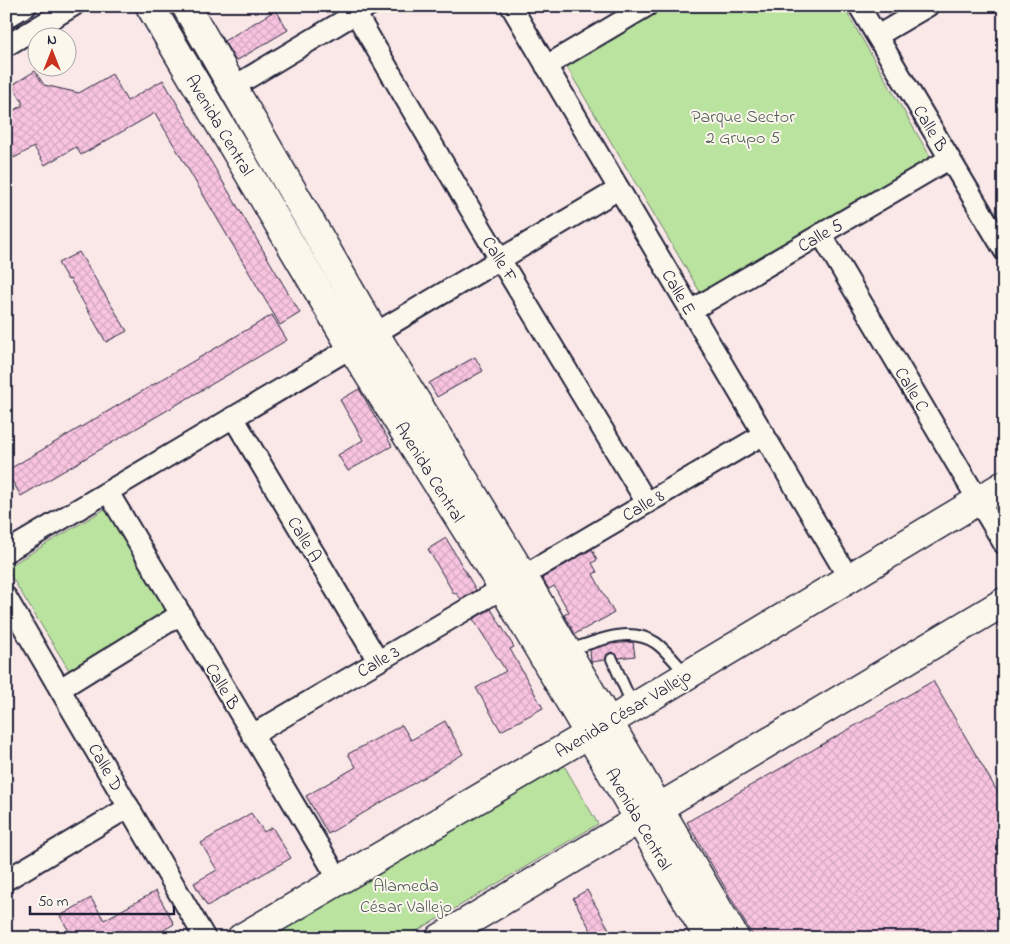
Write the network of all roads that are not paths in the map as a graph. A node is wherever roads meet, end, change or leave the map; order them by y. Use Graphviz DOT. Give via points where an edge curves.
graph roads {
  1 [pos="26,6"];
  2 [pos="73,6"];
  3 [pos="150,6"];
  4 [pos="186,6"];
  5 [pos="511,6"];
  6 [pos="647,6"];
  7 [pos="859,6"];
  8 [pos="928,6"];
  9 [pos="362,10"];
  10 [pos="6,18"];
  11 [pos="876,36"];
  12 [pos="6,46"];
  13 [pos="546,66"];
  14 [pos="233,87"];
  15 [pos="949,159"];
  16 [pos="619,189"];
  17 [pos="820,234"];
  18 [pos="1004,250"];
  19 [pos="501,258"];
  20 [pos="690,311"];
  21 [pos="375,334"];
  22 [pos="352,348"];
  23 [pos="233,417"];
  24 [pos="764,434"];
  25 [pos="1004,485"];
  26 [pos="108,492"];
  27 [pos="978,500"];
  28 [pos="647,503"];
  29 [pos="1004,544"];
  30 [pos="6,552"];
  31 [pos="848,577"];
  32 [pos="513,582"];
  33 [pos="6,597"];
  34 [pos="1004,602"];
  35 [pos="181,614"];
  36 [pos="567,651"];
  37 [pos="612,659"];
  38 [pos="378,661"];
  39 [pos="687,674"];
  40 [pos="60,689"];
  41 [pos="633,707"];
  42 [pos="599,728"];
  43 [pos="252,735"];
  44 [pos="129,807"];
  45 [pos="649,814"];
  46 [pos="6,879"];
  47 [pos="339,880"];
  48 [pos="205,938"];
  49 [pos="241,938"];
  50 [pos="440,938"];
  51 [pos="709,938"];
  52 [pos="735,938"];
  1 -- 10 [label="street"];
  2 -- 12 [label="street"];
  3 -- 22 [label="street, Avenida Central"];
  4 -- 14 [label="street, Avenida Central"];
  5 -- 13 [label="street, Calle E"];
  6 -- 13 [label="street"];
  7 -- 11 [label="street, Calle B"];
  8 -- 11 [label="street"];
  9 -- 14 [label="street"];
  9 -- 19 [label="street, Calle F" via="483,232"];
  11 -- 15 [label="street, Calle B"];
  13 -- 16 [label="street, Calle E"];
  14 -- 21 [label="street, Avenida Central"];
  15 -- 17 [label="street, Calle 5"];
  15 -- 18 [label="street, Calle B"];
  16 -- 19 [label="street"];
  16 -- 20 [label="street, Calle E"];
  17 -- 20 [label="street, Calle 5"];
  17 -- 27 [label="street, Calle C"];
  19 -- 21 [label="street"];
  19 -- 28 [label="street, Calle F"];
  20 -- 24 [label="street, Calle E"];
  21 -- 22 [label="street"];
  21 -- 32 [label="street, Avenida Central"];
  22 -- 23 [label="street"];
  22 -- 32 [label="street, Avenida Central"];
  23 -- 26 [label="street"];
  23 -- 38 [label="street, Calle A"];
  24 -- 28 [label="street, Calle 8"];
  24 -- 31 [label="street, Calle E"];
  25 -- 27 [label="street, Avenida César Vallejo"];
  26 -- 30 [label="street"];
  26 -- 35 [label="street, Calle B"];
  27 -- 29 [label="street, Calle C"];
  27 -- 31 [label="street, Avenida César Vallejo"];
  28 -- 32 [label="street, Calle 8"];
  31 -- 39 [label="street, Avenida César Vallejo"];
  32 -- 36 [label="street, Avenida Central"];
  32 -- 38 [label="street, Calle 3"];
  32 -- 42 [label="street, Avenida Central"];
  33 -- 40 [label="street, Calle D"];
  34 -- 45 [label="street"];
  35 -- 40 [label="street"];
  35 -- 43 [label="street, Calle B"];
  36 -- 39 [label="lane" via="604,642 613,636 640,636 656,644"];
  36 -- 42 [label="street, Avenida Central"];
  37 -- 41 [label="lane"];
  38 -- 43 [label="street, Calle 3"];
  39 -- 41 [label="street, Avenida César Vallejo"];
  40 -- 44 [label="street, Calle D"];
  41 -- 42 [label="street, Avenida César Vallejo"];
  42 -- 45 [label="street, Avenida Central"];
  42 -- 47 [label="street, Avenida César Vallejo"];
  43 -- 47 [label="street, Calle B"];
  44 -- 46 [label="street"];
  44 -- 48 [label="street, Calle D"];
  45 -- 50 [label="street"];
  45 -- 51 [label="street, Avenida Central"];
  45 -- 52 [label="street, Avenida Central"];
  47 -- 49 [label="street, Avenida César Vallejo"];
}
